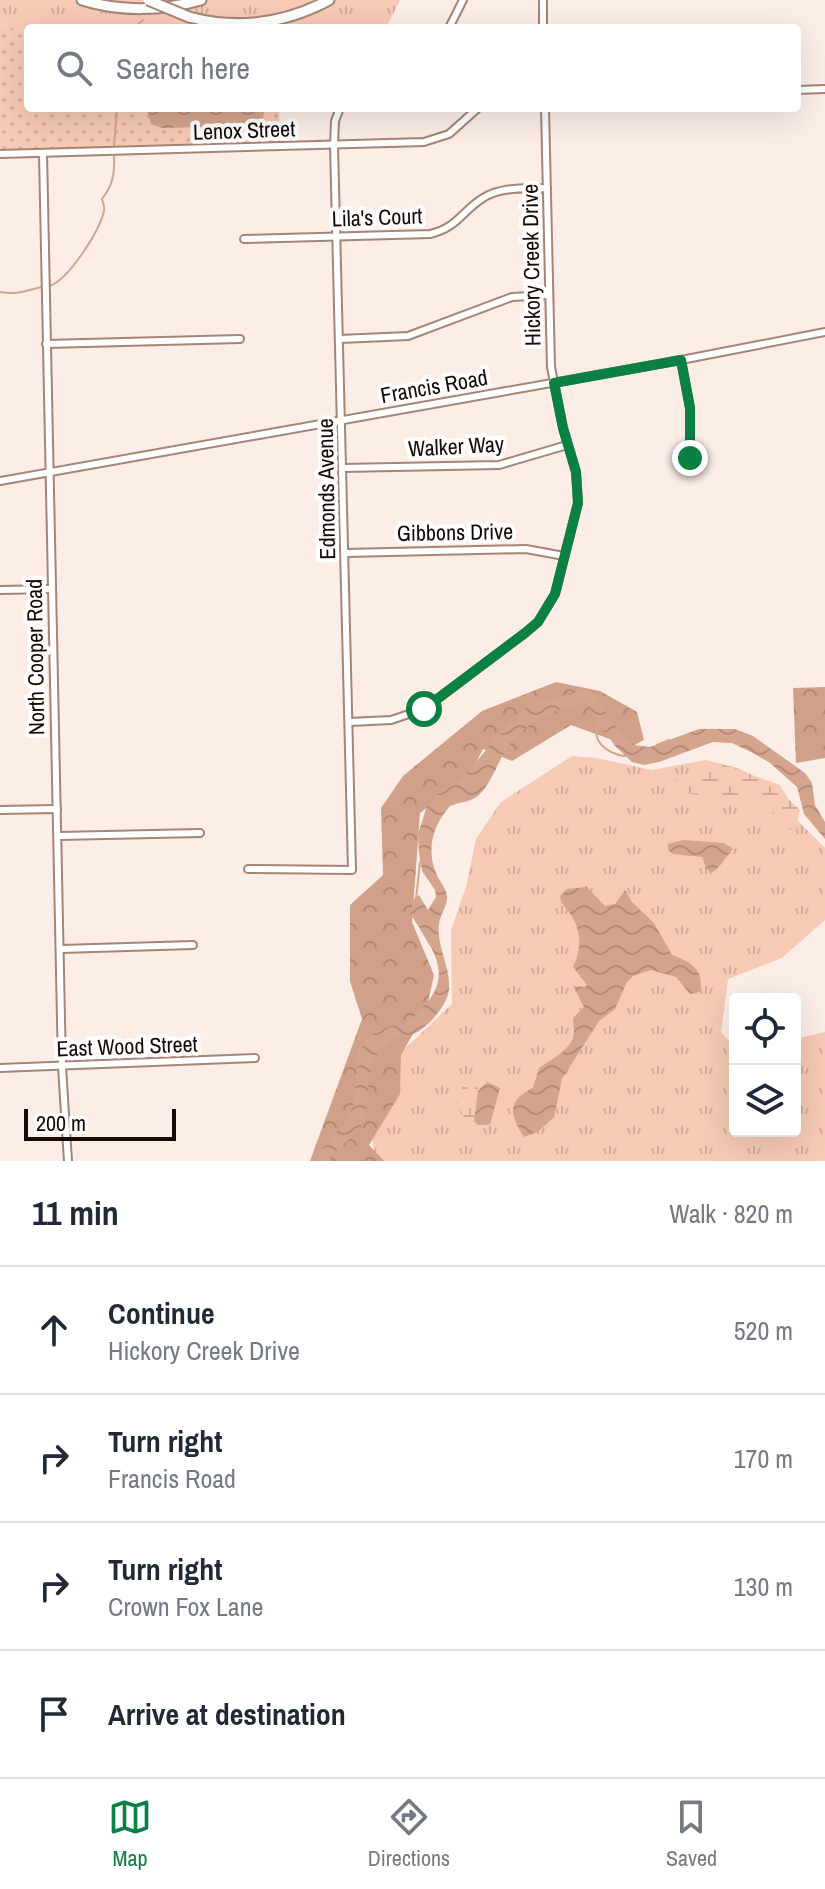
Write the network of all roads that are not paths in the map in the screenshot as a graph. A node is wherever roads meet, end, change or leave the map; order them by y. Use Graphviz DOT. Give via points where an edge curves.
graph roads {
  1 [pos="82,0"];
  2 [pos="148,0"];
  3 [pos="201,0"];
  4 [pos="329,0"];
  5 [pos="463,0"];
  6 [pos="543,0"];
  7 [pos="223,24"];
  8 [pos="255,24"];
  9 [pos="451,24"];
  10 [pos="543,24"];
  11 [pos="825,89"];
  12 [pos="801,90"];
  13 [pos="338,112"];
  14 [pos="474,112"];
  15 [pos="545,112"];
  16 [pos="334,145"];
  17 [pos="43,153"];
  18 [pos="0,154"];
  19 [pos="547,188"];
  20 [pos="336,236"];
  21 [pos="244,239"];
  22 [pos="549,295"];
  23 [pos="825,332"];
  24 [pos="240,339"];
  25 [pos="340,339"];
  26 [pos="46,344"];
  27 [pos="681,360"];
  28 [pos="554,383"];
  29 [pos="343,420"];
  30 [pos="567,445"];
  31 [pos="690,458"];
  32 [pos="343,468"];
  33 [pos="49,472"];
  34 [pos="0,481"];
  35 [pos="346,553"];
  36 [pos="564,556"];
  37 [pos="52,589"];
  38 [pos="0,590"];
  39 [pos="350,722"];
  40 [pos="57,809"];
  41 [pos="0,810"];
  42 [pos="200,833"];
  43 [pos="59,836"];
  44 [pos="248,869"];
  45 [pos="193,945"];
  46 [pos="61,949"];
  47 [pos="255,1058"];
  48 [pos="62,1067"];
  49 [pos="0,1068"];
  50 [pos="68,1161"];
  1 -- 3 [label="highway" via="151,9"];
  2 -- 7 [label="highway, bridge"];
  4 -- 8 [label="highway, bridge" via="295,16"];
  5 -- 9 [label="street"];
  6 -- 10 [label="street"];
  11 -- 12 [label="street"];
  13 -- 16 [label="street, Edmonds Avenue"];
  14 -- 16 [label="street, Lenox Street" via="454,131 430,141"];
  15 -- 19 [label="street, Hickory Creek Drive"];
  16 -- 17 [label="street, Lenox Street"];
  16 -- 20 [label="street, Edmonds Avenue"];
  17 -- 18 [label="street, Lenox Street"];
  17 -- 26 [label="street, North Cooper Road"];
  19 -- 20 [label="street, Lila's Court" via="493,193 438,232"];
  19 -- 22 [label="street, Hickory Creek Drive"];
  20 -- 21 [label="street, Lila's Court"];
  20 -- 25 [label="street, Edmonds Avenue"];
  22 -- 25 [label="street" via="512,297 408,336"];
  22 -- 28 [label="street, Hickory Creek Drive"];
  23 -- 27 [label="street, Francis Road"];
  24 -- 26 [label="street"];
  25 -- 29 [label="street, Edmonds Avenue"];
  26 -- 33 [label="street, North Cooper Road"];
  27 -- 28 [label="street, Francis Road"];
  27 -- 31 [label="street" via="690,408"];
  28 -- 29 [label="street, Francis Road"];
  28 -- 30 [label="street, Hickory Creek Drive"];
  29 -- 32 [label="street, Edmonds Avenue"];
  29 -- 33 [label="street, Francis Road"];
  30 -- 32 [label="street, Walker Way" via="499,465"];
  30 -- 36 [label="street, Hickory Creek Drive" via="578,503"];
  32 -- 35 [label="street, Edmonds Avenue"];
  33 -- 34 [label="street, Francis Road"];
  33 -- 37 [label="street, North Cooper Road"];
  35 -- 36 [label="street, Gibbons Drive" via="526,549"];
  35 -- 39 [label="street, Edmonds Avenue"];
  36 -- 39 [label="street, Hickory Creek Drive" via="555,594 525,633 424,709 391,720"];
  37 -- 38 [label="street"];
  37 -- 40 [label="street, North Cooper Road"];
  39 -- 44 [label="street, Edmonds Avenue" via="352,870"];
  40 -- 41 [label="street"];
  40 -- 43 [label="street, North Cooper Road"];
  42 -- 43 [label="street"];
  43 -- 46 [label="street, North Cooper Road"];
  45 -- 46 [label="street"];
  46 -- 48 [label="street, North Cooper Road"];
  47 -- 48 [label="street, East Wood Street"];
  48 -- 49 [label="street, East Wood Street"];
  48 -- 50 [label="street, North Cooper Road"];
}
